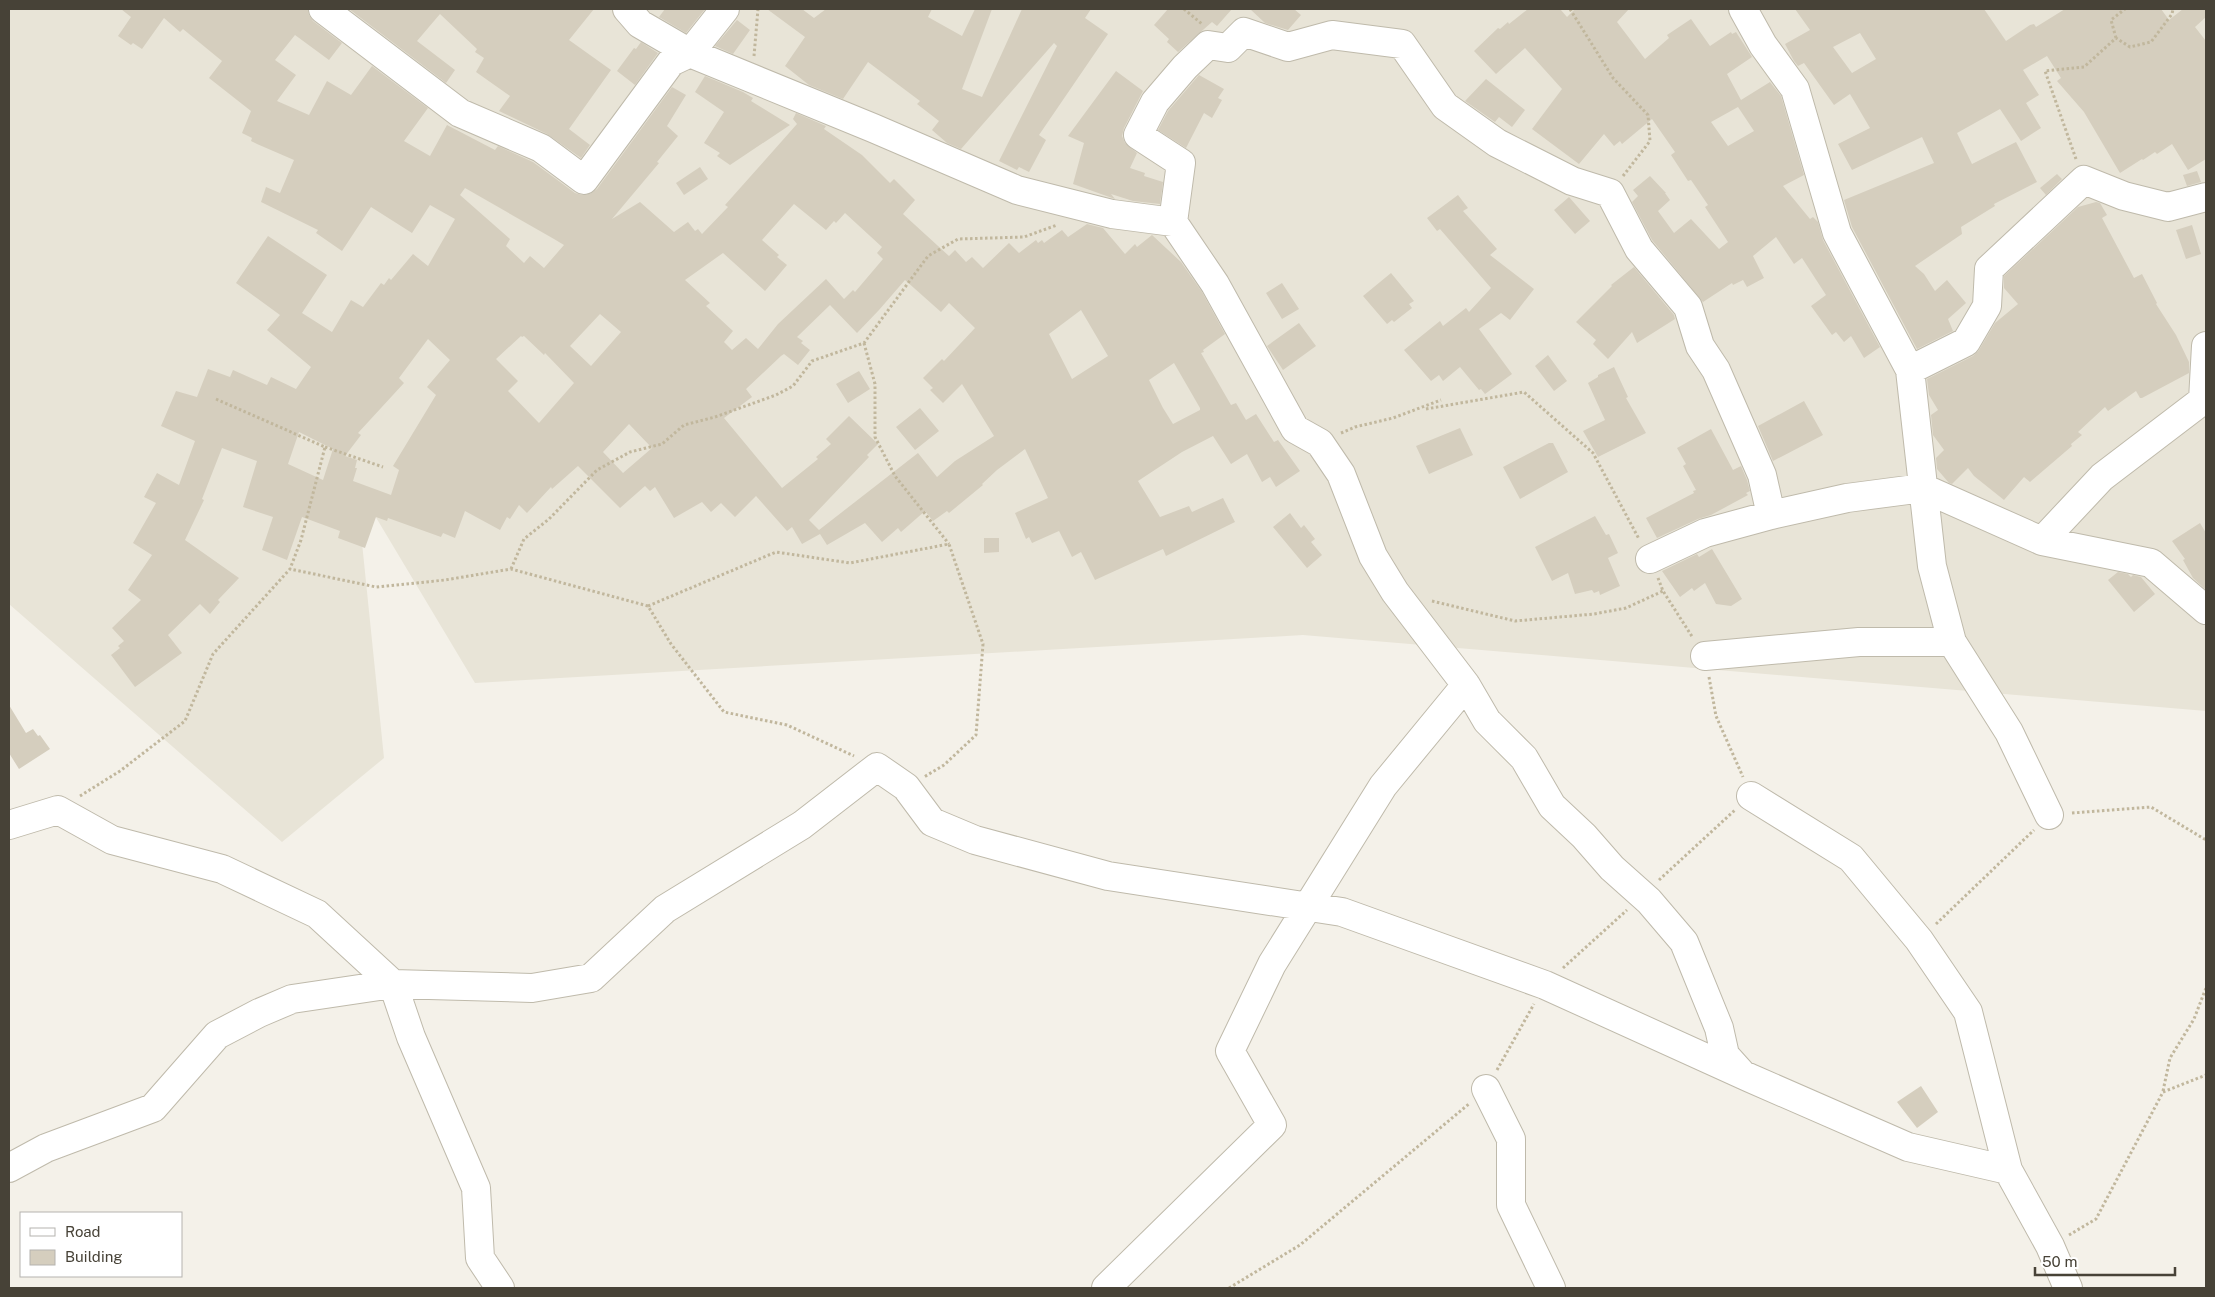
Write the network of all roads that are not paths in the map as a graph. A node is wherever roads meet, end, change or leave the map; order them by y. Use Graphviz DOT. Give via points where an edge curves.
graph roads {
  1 [pos="322,9"];
  2 [pos="627,9"];
  3 [pos="725,9"];
  4 [pos="1743,9"];
  5 [pos="690,53"];
  6 [pos="2206,197"];
  7 [pos="1173,222"];
  8 [pos="2206,346"];
  9 [pos="1910,370"];
  10 [pos="1923,488"];
  11 [pos="1771,515"];
  12 [pos="2042,541"];
  13 [pos="1650,559"];
  14 [pos="2206,610"];
  15 [pos="1952,642"];
  16 [pos="1705,656"];
  17 [pos="1466,686"];
  18 [pos="1751,796"];
  19 [pos="2049,815"];
  20 [pos="9,825"];
  21 [pos="1309,906"];
  22 [pos="393,984"];
  23 [pos="1743,1075"];
  24 [pos="1486,1089"];
  25 [pos="9,1168"];
  26 [pos="2008,1170"];
  27 [pos="500,1288"];
  28 [pos="1106,1288"];
  29 [pos="1551,1288"];
  30 [pos="2068,1288"];
  1 -- 5 [label="street" via="460,113 540,148 584,180 672,62"];
  2 -- 5 [label="street" via="640,24"];
  3 -- 5 [label="street"];
  4 -- 9 [label="street" via="1763,45 1795,89 1837,233"];
  5 -- 7 [label="street" via="1017,190 1112,214"];
  6 -- 9 [label="street" via="2168,207 2124,196 2084,180 1989,269 1988,306 1966,342"];
  7 -- 11 [label="street" via="1181,163 1138,135 1155,102 1185,66 1208,45 1228,48 1244,32 1288,47 1332,35 1402,44 1445,106 1497,143 1572,181 1610,193 1639,249 1688,307 1700,346 1716,370 1762,475"];
  7 -- 17 [label="street" via="1215,284 1295,430 1320,443 1341,474 1373,556 1395,592"];
  8 -- 12 [label="street" via="2203,400 2102,477"];
  9 -- 10 [label="street"];
  10 -- 11 [label="street" via="1847,498"];
  10 -- 12 [label="street"];
  10 -- 15 [label="street" via="1932,566"];
  11 -- 13 [label="street" via="1705,533"];
  12 -- 14 [label="street" via="2151,564"];
  15 -- 16 [label="street" via="1858,642"];
  15 -- 19 [label="street" via="2009,732"];
  17 -- 21 [label="street" via="1383,786"];
  17 -- 23 [label="street" via="1487,722 1524,758 1552,806 1649,901 1684,942 1719,1028 1725,1055"];
  18 -- 26 [label="street" via="1851,858 1919,940 1968,1012"];
  20 -- 22 [label="street" via="58,810 112,840 222,869 317,914"];
  21 -- 22 [label="street" via="1108,876 975,840 932,822 906,787 877,767 802,825 665,908 590,978 532,988"];
  21 -- 23 [label="street" via="1342,912 1545,985"];
  21 -- 28 [label="street" via="1272,964 1230,1051 1272,1124"];
  22 -- 25 [label="street" via="292,999 258,1013 217,1034 152,1108 46,1148"];
  22 -- 27 [label="street" via="411,1037 476,1188 480,1258"];
  23 -- 26 [label="street" via="1908,1147"];
  24 -- 29 [label="street" via="1511,1139 1511,1205"];
  26 -- 30 [label="street" via="2050,1246"];
}
